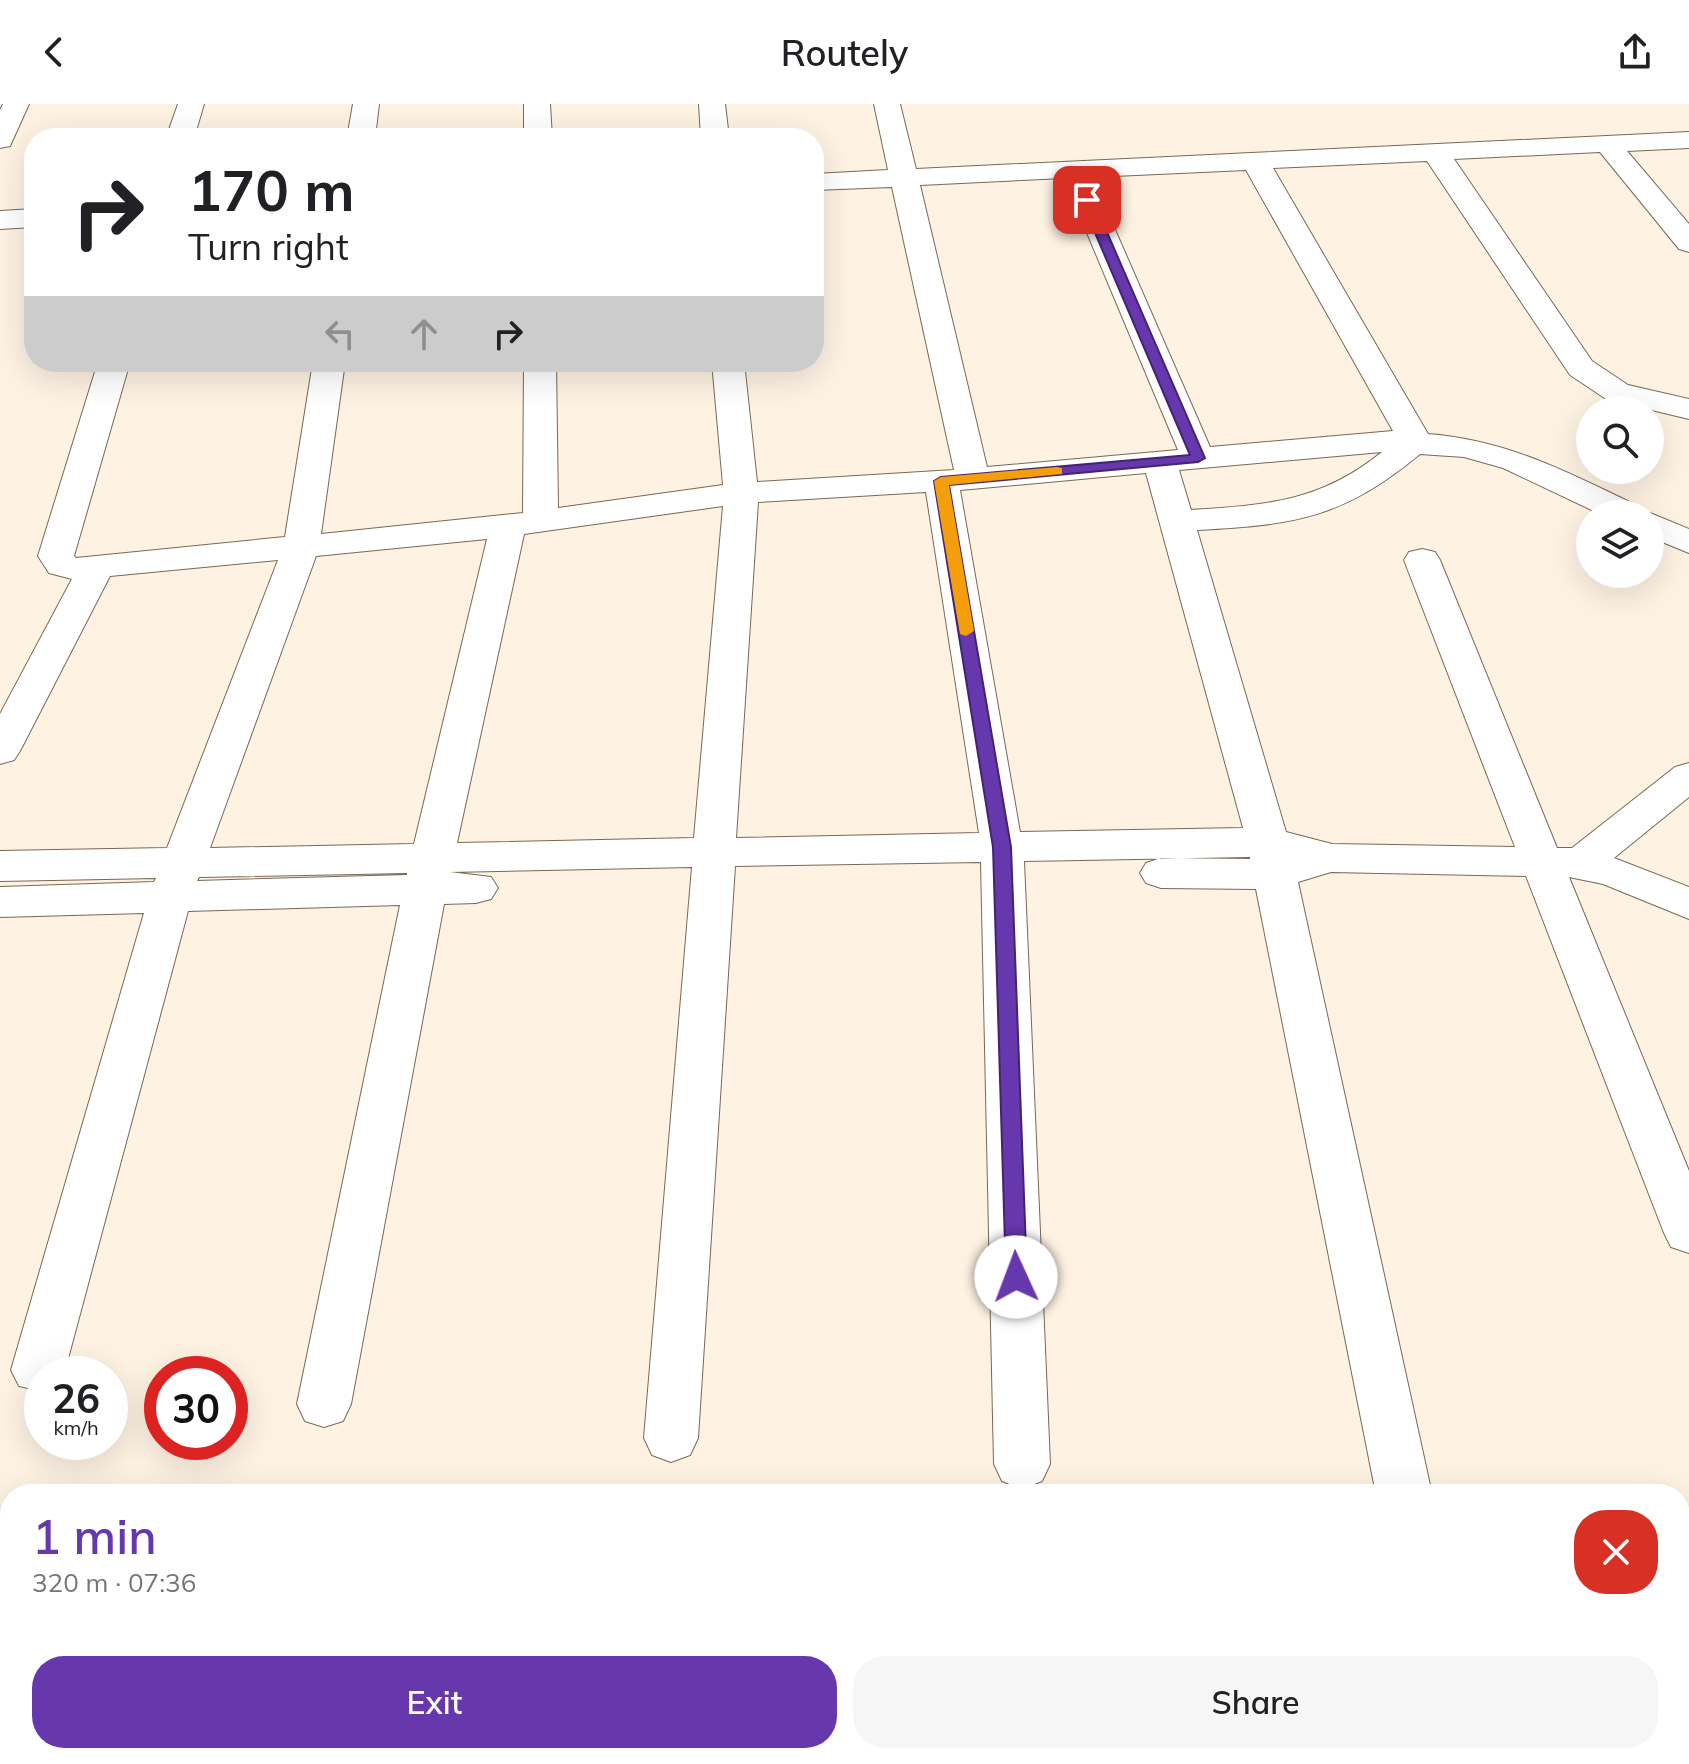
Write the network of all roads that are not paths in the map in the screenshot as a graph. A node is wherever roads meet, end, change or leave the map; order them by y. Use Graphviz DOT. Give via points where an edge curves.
graph roads {
  1 [pos="16,104"];
  2 [pos="191,104"];
  3 [pos="366,104"];
  4 [pos="537,104"];
  5 [pos="712,104"];
  6 [pos="887,104"];
  7 [pos="183,128"];
  8 [pos="362,128"];
  9 [pos="538,128"];
  10 [pos="714,128"];
  11 [pos="0,140"];
  12 [pos="1689,140"];
  13 [pos="1607,144"];
  14 [pos="1436,153"];
  15 [pos="1256,163"];
  16 [pos="1075,171"];
  17 [pos="904,178"];
  18 [pos="824,182"];
  19 [pos="24,219"];
  20 [pos="0,220"];
  21 [pos="1689,243"];
  22 [pos="111,372"];
  23 [pos="327,372"];
  24 [pos="539,372"];
  25 [pos="729,372"];
  26 [pos="1689,409"];
  27 [pos="1415,441"];
  28 [pos="1179,460"];
  29 [pos="957,480"];
  30 [pos="741,493"];
  31 [pos="1598,500"];
  32 [pos="1177,521"];
  33 [pos="524,524"];
  34 [pos="1664,530"];
  35 [pos="1689,542"];
  36 [pos="301,547"];
  37 [pos="1422,560"];
  38 [pos="96,568"];
  39 [pos="0,751"];
  40 [pos="1689,776"];
  41 [pos="1271,858"];
  42 [pos="1003,860"];
  43 [pos="1562,862"];
  44 [pos="0,866"];
  45 [pos="713,867"];
  46 [pos="429,874"];
  47 [pos="177,880"];
  48 [pos="0,902"];
  49 [pos="1689,904"];
  50 [pos="1677,1162"];
  51 [pos="1689,1233"];
  52 [pos="42,1356"];
  53 [pos="324,1404"];
  54 [pos="671,1438"];
  55 [pos="1022,1464"];
  56 [pos="1402,1484"];
  1 -- 11 [label="street"];
  2 -- 7 [label="street"];
  3 -- 8 [label="street"];
  4 -- 9 [label="street"];
  5 -- 10 [label="street"];
  6 -- 17 [label="street"];
  12 -- 13 [label="street"];
  13 -- 14 [label="street"];
  13 -- 21 [label="street"];
  14 -- 15 [label="street"];
  14 -- 26 [label="street" via="1581,368 1617,392"];
  15 -- 16 [label="street"];
  15 -- 27 [label="street"];
  16 -- 17 [label="street"];
  16 -- 28 [label="street"];
  17 -- 18 [label="street"];
  17 -- 29 [label="street"];
  19 -- 20 [label="street"];
  22 -- 38 [label="street" via="56,556 74,569"];
  23 -- 36 [label="street"];
  24 -- 33 [label="street"];
  25 -- 30 [label="street"];
  27 -- 28 [label="street"];
  27 -- 31 [label="street" via="1466,447 1515,461"];
  27 -- 32 [label="street" via="1352,489 1314,505 1275,514"];
  28 -- 29 [label="street"];
  28 -- 32 [label="street"];
  29 -- 30 [label="street"];
  29 -- 42 [label="street"];
  30 -- 33 [label="street"];
  30 -- 45 [label="street"];
  32 -- 41 [label="street"];
  33 -- 36 [label="street"];
  33 -- 46 [label="street"];
  34 -- 35 [label="street"];
  36 -- 38 [label="street"];
  36 -- 47 [label="street"];
  37 -- 43 [label="street"];
  38 -- 39 [label="street"];
  40 -- 43 [label="street"];
  41 -- 42 [label="street"];
  41 -- 43 [label="street"];
  41 -- 56 [label="street"];
  42 -- 45 [label="street"];
  42 -- 55 [label="street"];
  43 -- 49 [label="street" via="1618,874"];
  43 -- 50 [label="street"];
  44 -- 47 [label="street"];
  45 -- 46 [label="street"];
  45 -- 54 [label="street"];
  46 -- 47 [label="street"];
  46 -- 53 [label="street"];
  47 -- 48 [label="street"];
  47 -- 52 [label="street"];
  50 -- 51 [label="street"];
}
